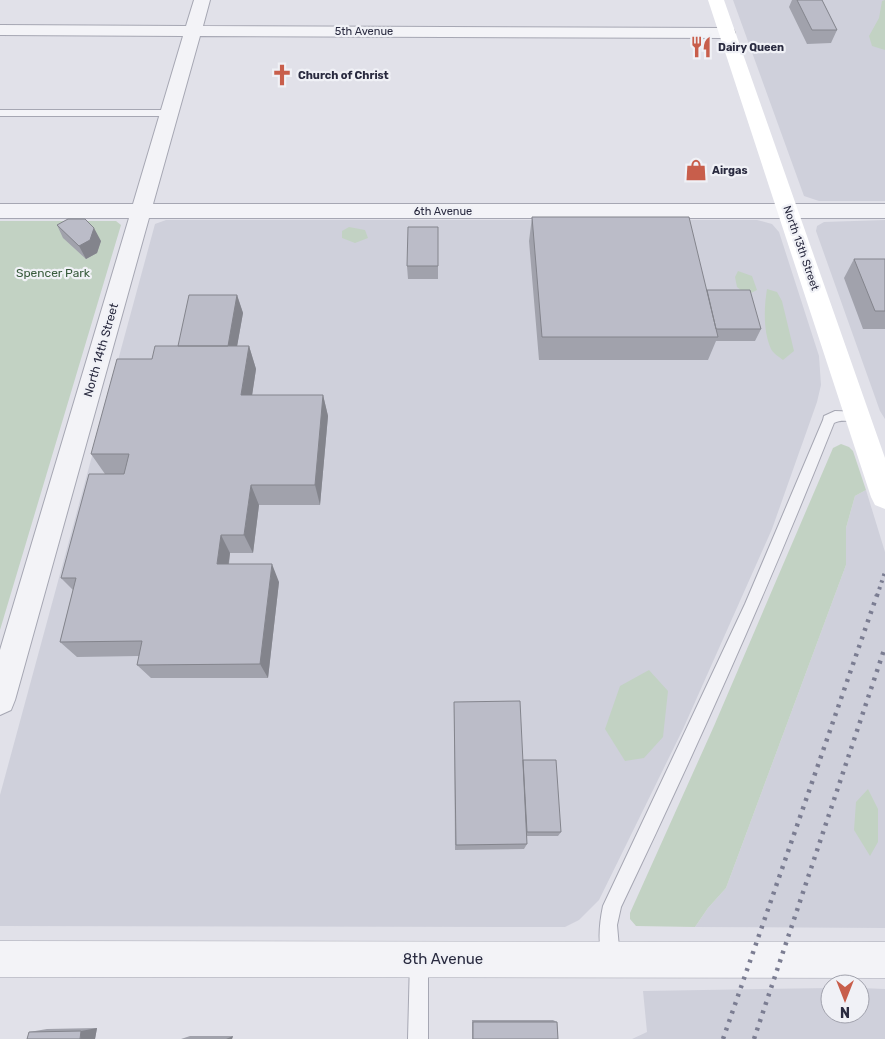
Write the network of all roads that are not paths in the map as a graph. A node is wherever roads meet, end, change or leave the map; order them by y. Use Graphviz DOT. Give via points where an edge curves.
graph roads {
  1 [pos="202,0"];
  2 [pos="716,0"];
  3 [pos="0,30"];
  4 [pos="193,31"];
  5 [pos="727,32"];
  6 [pos="0,112"];
  7 [pos="170,113"];
  8 [pos="0,211"];
  9 [pos="141,211"];
  10 [pos="788,211"];
  11 [pos="885,211"];
  12 [pos="858,416"];
  13 [pos="884,489"];
  14 [pos="0,700"];
  15 [pos="0,959"];
  16 [pos="419,959"];
  17 [pos="611,959"];
  18 [pos="885,960"];
  19 [pos="418,1039"];
  1 -- 4 [label="street, North 14th Street"];
  2 -- 5 [label="main road, North 13th Street"];
  3 -- 4 [label="street, 5th Avenue"];
  4 -- 5 [label="street, 5th Avenue"];
  4 -- 7 [label="street, North 14th Street"];
  5 -- 10 [label="main road, North 13th Street"];
  6 -- 7 [label="lane"];
  7 -- 9 [label="street, North 14th Street"];
  8 -- 9 [label="street, 6th Avenue"];
  9 -- 10 [label="street, 6th Avenue"];
  9 -- 14 [label="street, North 14th Street"];
  10 -- 11 [label="street, 6th Avenue"];
  10 -- 12 [label="main road, North 13th Street"];
  12 -- 13 [label="main road, North 13th Street"];
  12 -- 17 [label="lane" via="835,416 829,420 786,528 697,730 612,906 608,924"];
  15 -- 16 [label="street, 8th Avenue"];
  16 -- 17 [label="street, 8th Avenue"];
  16 -- 19 [label="lane"];
  17 -- 18 [label="street, 8th Avenue"];
}
